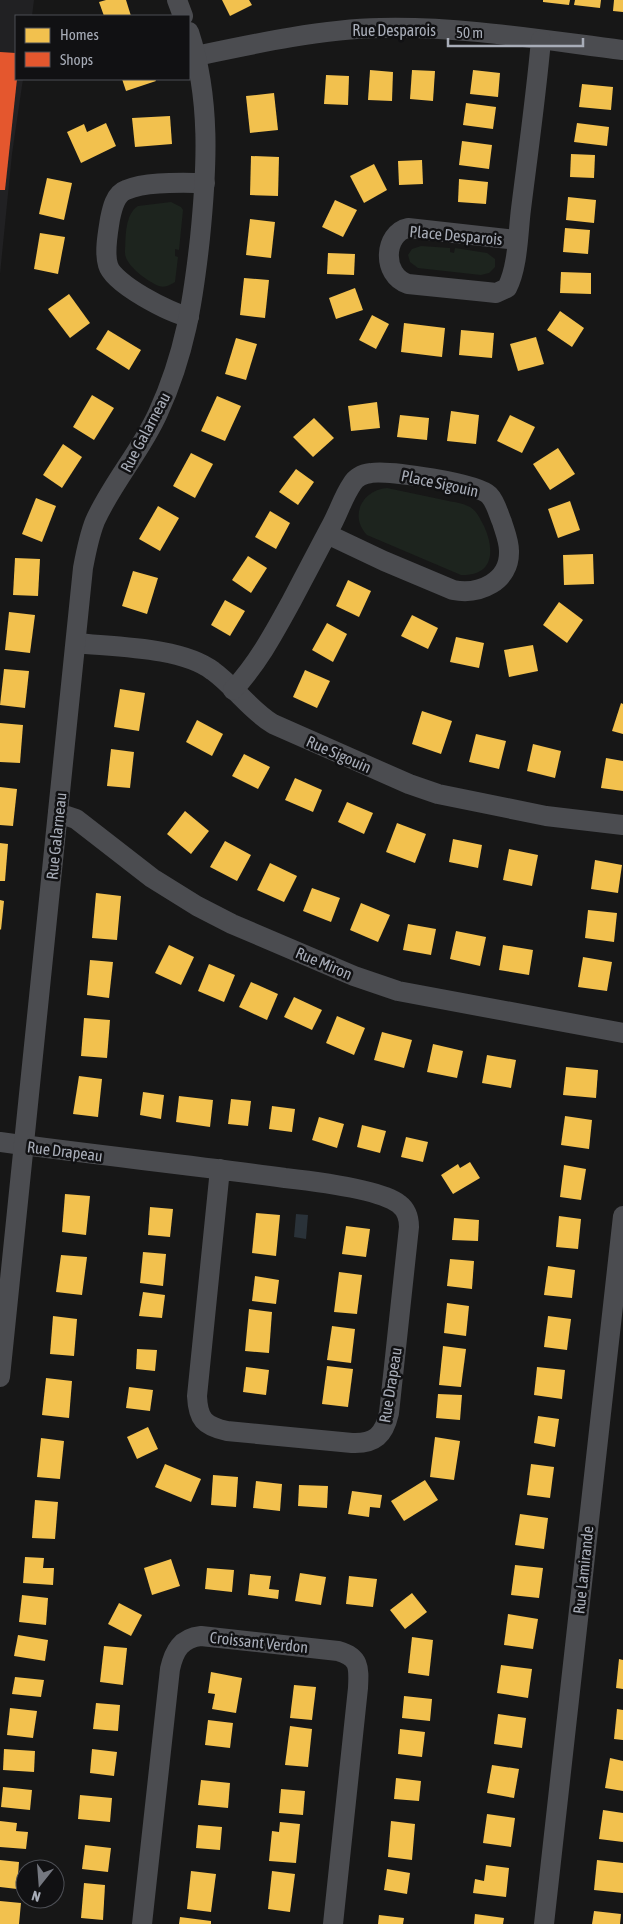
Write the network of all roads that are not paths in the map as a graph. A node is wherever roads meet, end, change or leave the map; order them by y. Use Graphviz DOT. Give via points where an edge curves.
graph roads {
  1 [pos="177,0"];
  2 [pos="183,15"];
  3 [pos="190,35"];
  4 [pos="541,40"];
  5 [pos="623,50"];
  6 [pos="196,56"];
  7 [pos="205,183"];
  8 [pos="517,240"];
  9 [pos="189,317"];
  10 [pos="327,534"];
  11 [pos="76,643"];
  12 [pos="233,690"];
  13 [pos="58,813"];
  14 [pos="623,826"];
  15 [pos="623,1033"];
  16 [pos="0,1142"];
  17 [pos="24,1146"];
  18 [pos="220,1169"];
  19 [pos="623,1216"];
  20 [pos="0,1377"];
  21 [pos="142,1924"];
  22 [pos="333,1924"];
  23 [pos="544,1924"];
  1 -- 2 [label="street"];
  3 -- 6 [label="street, Rue Galarneau"];
  4 -- 5 [label="street, Rue Desparois"];
  4 -- 6 [label="street, Rue Desparois" via="447,30 381,28 309,36"];
  4 -- 8 [label="street, Place Desparois"];
  6 -- 7 [label="street, Rue Galarneau" via="205,122"];
  7 -- 9 [label="street, Rue Galarneau"];
  7 -- 9 [label="street" via="147,185 126,190 117,198 110,223 107,258 113,275 158,306"];
  8 -- 8 [label="street, Place Desparois" via="408,228 395,236 389,265 397,279 408,284 496,293 507,288 511,281"];
  9 -- 11 [label="street, Rue Galarneau" via="175,373 157,415 103,505 92,530 83,568"];
  10 -- 10 [label="street, Place Sigouin" via="357,478 387,472 466,486 486,493 495,505 507,536 509,560 502,574 489,586 461,592"];
  10 -- 12 [label="street, Place Sigouin" via="266,648"];
  11 -- 12 [label="street, Rue Sigouin" via="149,650 183,657 212,670"];
  11 -- 13 [label="street, Rue Galarneau"];
  12 -- 14 [label="street, Rue Sigouin" via="255,712 273,724 423,789 546,816"];
  13 -- 15 [label="street, Rue Miron" via="76,819 152,878 197,906 253,934 354,976 398,991"];
  13 -- 17 [label="street, Rue Galarneau"];
  16 -- 17 [label="street, Rue Drapeau"];
  17 -- 18 [label="street, Rue Drapeau"];
  17 -- 20 [label="street, Rue Galarneau"];
  18 -- 18 [label="street, Rue Drapeau" via="197,1396 200,1416 212,1427 227,1431 352,1443 373,1440 385,1426 389,1413 409,1228 406,1211 400,1204 386,1198 329,1184"];
  19 -- 23 [label="street, Rue Lamirande"];
  21 -- 22 [label="street, Croissant Verdon" via="170,1669 179,1646 189,1638 202,1636 338,1651 352,1656 356,1662 358,1688"];
}
